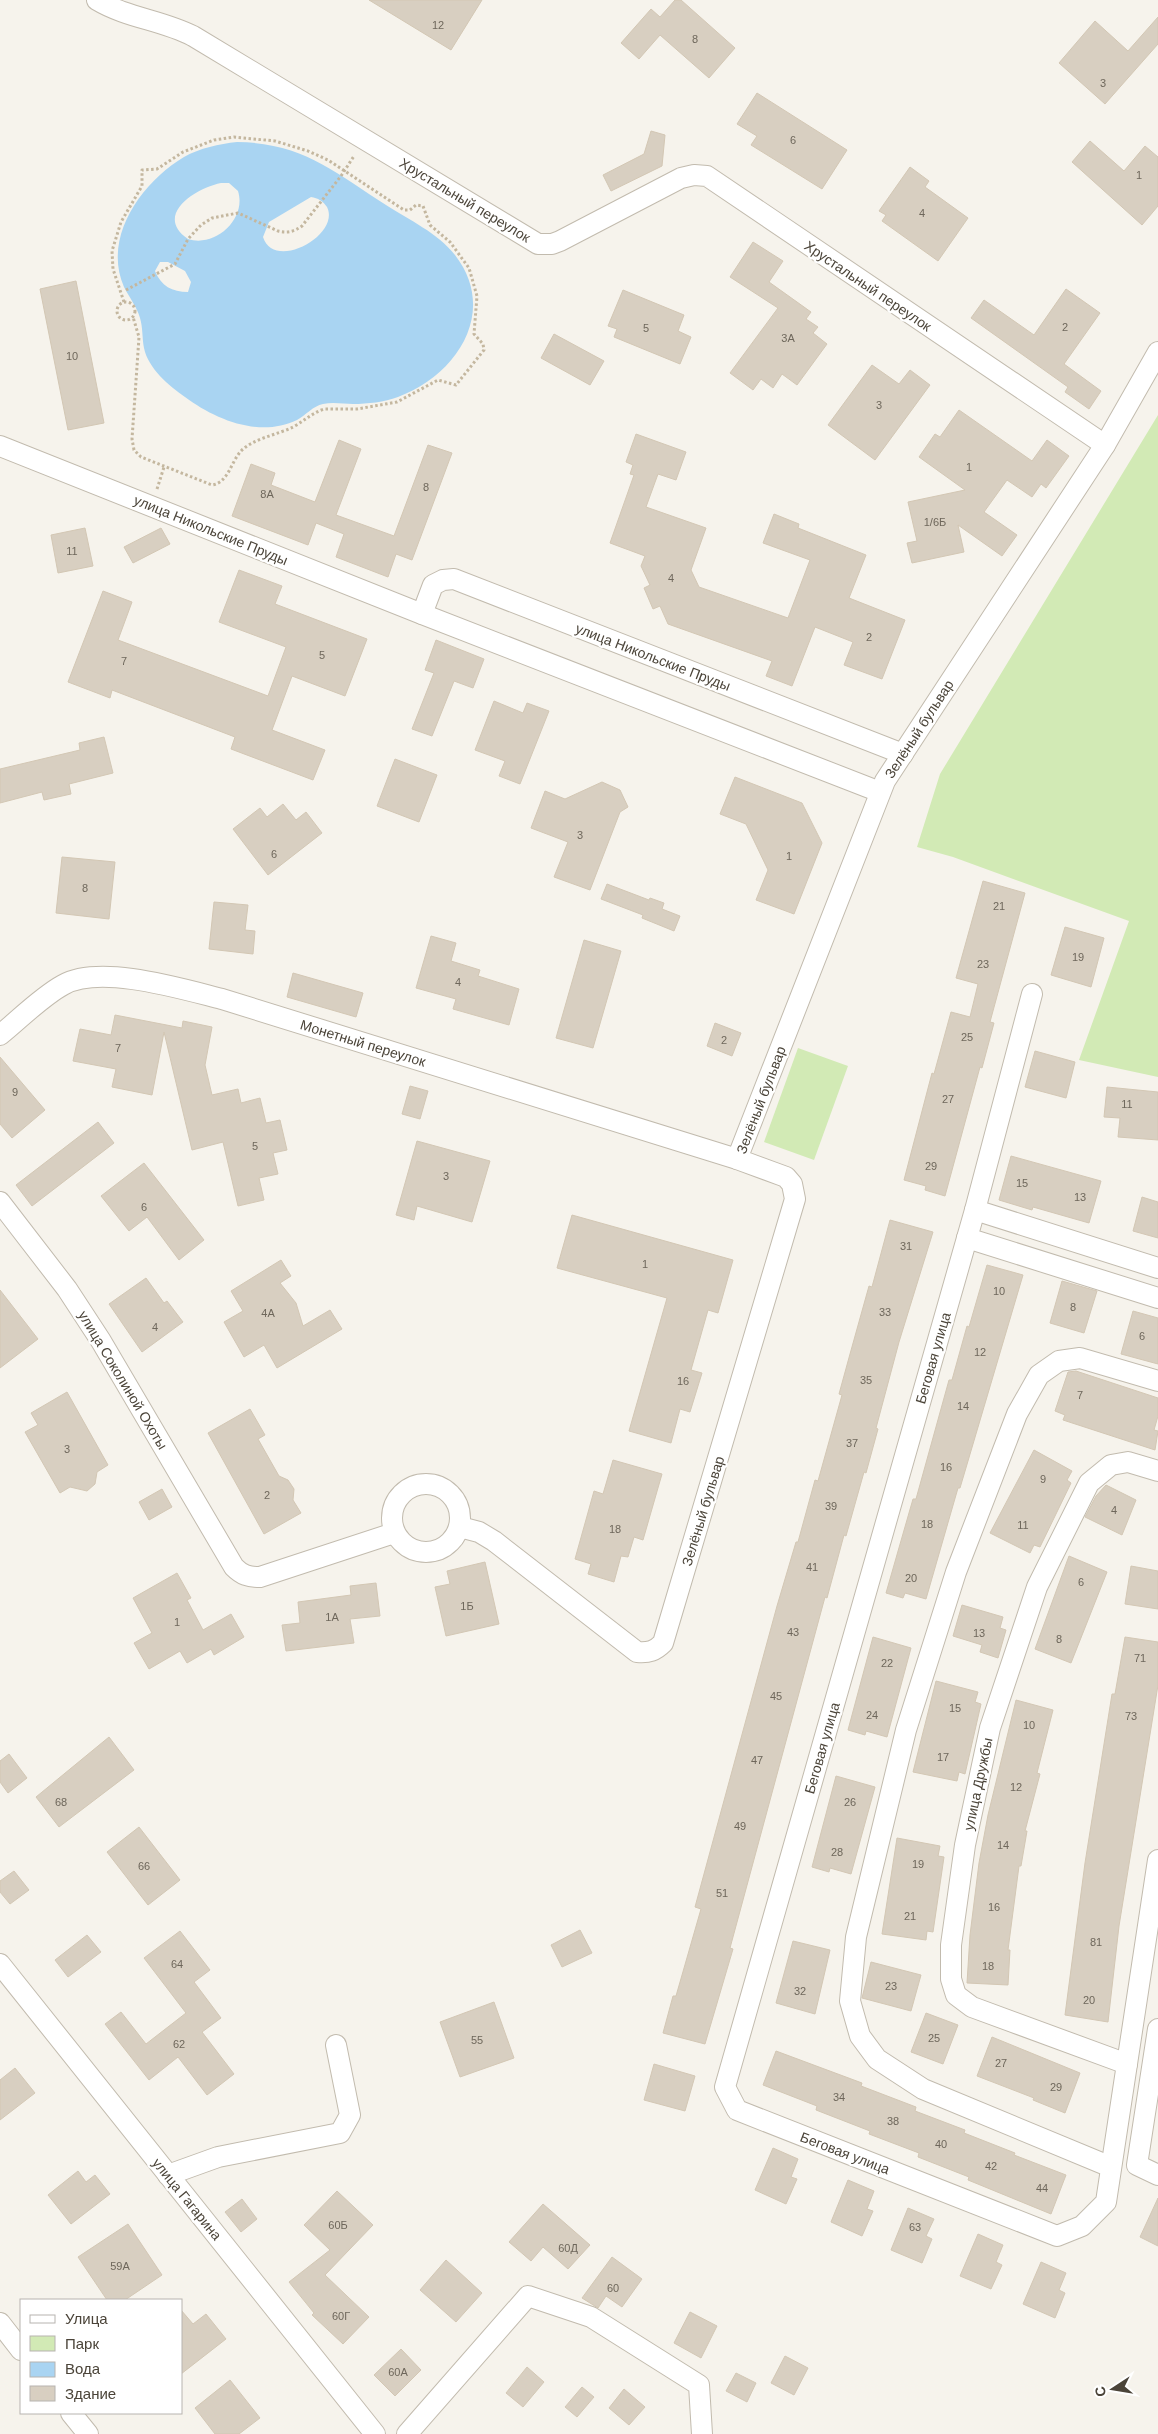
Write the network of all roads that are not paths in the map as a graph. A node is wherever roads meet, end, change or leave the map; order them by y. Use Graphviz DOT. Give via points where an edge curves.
graph roads {
  1 [pos="98,0"];
  2 [pos="1158,352"];
  3 [pos="1105,445"];
  4 [pos="0,446"];
  5 [pos="422,614"];
  6 [pos="903,754"];
  7 [pos="880,792"];
  8 [pos="1032,994"];
  9 [pos="0,1035"];
  10 [pos="737,1159"];
  11 [pos="0,1202"];
  12 [pos="975,1210"];
  13 [pos="967,1238"];
  14 [pos="1158,1268"];
  15 [pos="1158,1298"];
  16 [pos="1158,1381"];
  17 [pos="1158,1471"];
  18 [pos="460,1526"];
  19 [pos="394,1533"];
  20 [pos="1158,1860"];
  21 [pos="0,1964"];
  22 [pos="1158,2029"];
  23 [pos="336,2045"];
  24 [pos="1127,2064"];
  25 [pos="1111,2167"];
  26 [pos="168,2175"];
  27 [pos="1158,2175"];
  28 [pos="0,2323"];
  29 [pos="20,2349"];
  30 [pos="72,2414"];
  31 [pos="88,2434"];
  32 [pos="375,2434"];
  33 [pos="407,2434"];
  34 [pos="702,2434"];
  1 -- 3 [label="street, Хрустальный переулок" via="113,9 187,33 531,241 545,244 560,241 681,178 706,176"];
  2 -- 3 [label="street, Зелёный бульвар"];
  3 -- 6 [label="street, Зелёный бульвар"];
  4 -- 5 [label="street, улица Никольские Пруды"];
  5 -- 6 [label="street, улица Никольские Пруды" via="433,585 454,579"];
  5 -- 7 [label="street, улица Никольские Пруды"];
  6 -- 7 [label="street, Зелёный бульвар"];
  7 -- 10 [label="street, Зелёный бульвар"];
  8 -- 12 [label="street, Беговая улица"];
  9 -- 10 [label="street, Монетный переулок" via="63,985 78,979 95,977 166,985 222,999"];
  10 -- 18 [label="street, Зелёный бульвар" via="786,1177 792,1184 796,1199 663,1643 646,1653 632,1649 494,1541"];
  11 -- 19 [label="street, улица Соколиной Охоты" via="101,1341 240,1574 260,1577"];
  12 -- 13 [label="street, Беговая улица"];
  12 -- 14 [label="street"];
  13 -- 15 [label="street"];
  13 -- 25 [label="street, Беговая улица" via="725,2087 737,2110 1057,2236 1082,2226 1106,2202"];
  16 -- 25 [label="street" via="1080,1358 1059,1361 1039,1375 1017,1414 956,1572 906,1730 856,1936 850,2001 860,2036 877,2060 922,2090"];
  17 -- 24 [label="street, улица Дружбы" via="1128,1462 1110,1465 1089,1483 1037,1587 990,1728 965,1845 950,1945 951,1979 956,1995 972,2007"];
  18 -- 19 [label="street" via="454,1539 429,1553 415,1551"];
  18 -- 19 [label="street" via="460,1511 454,1498 444,1488 430,1483 415,1485 402,1492 394,1504 391,1518"];
  20 -- 24 [label="street"];
  21 -- 26 [label="street, улица Гагарина"];
  22 -- 27 [label="street" via="1137,2165"];
  23 -- 26 [label="street" via="350,2115 340,2133 218,2157"];
  24 -- 25 [label="street"];
  26 -- 32 [label="street, улица Гагарина"];
  28 -- 29 [label="street"];
  30 -- 31 [label="street"];
  33 -- 34 [label="street" via="528,2296 591,2317 699,2385"];
}
